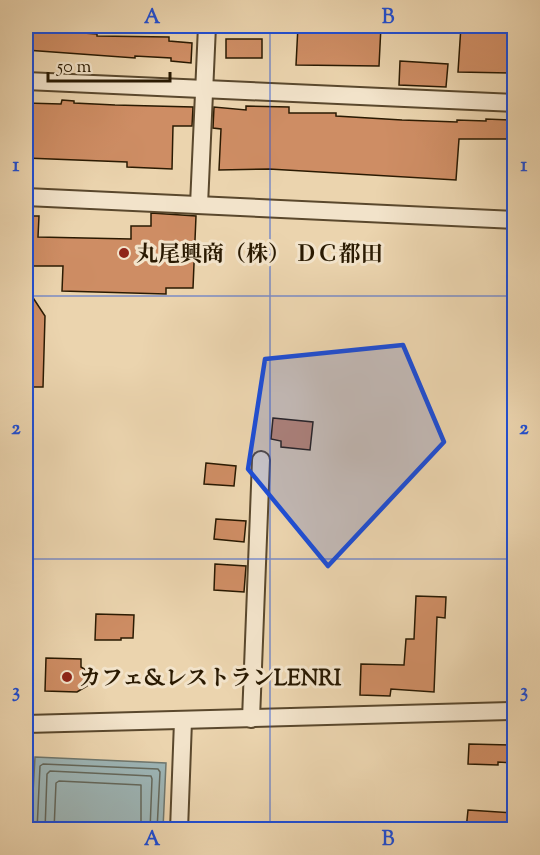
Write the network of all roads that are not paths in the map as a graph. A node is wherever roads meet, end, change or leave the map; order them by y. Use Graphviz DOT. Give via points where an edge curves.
graph roads {
  1 [pos="207,26"];
  2 [pos="26,81"];
  3 [pos="204,89"];
  4 [pos="514,103"];
  5 [pos="26,197"];
  6 [pos="199,205"];
  7 [pos="514,220"];
  8 [pos="261,460"];
  9 [pos="514,711"];
  10 [pos="251,719"];
  11 [pos="183,721"];
  12 [pos="26,724"];
  13 [pos="179,830"];
  1 -- 3 [label="street"];
  2 -- 3 [label="street"];
  3 -- 4 [label="street"];
  3 -- 6 [label="street"];
  5 -- 6 [label="street"];
  6 -- 7 [label="street"];
  8 -- 10 [label="street"];
  9 -- 10 [label="street"];
  10 -- 11 [label="street"];
  11 -- 12 [label="street"];
  11 -- 13 [label="street"];
}
